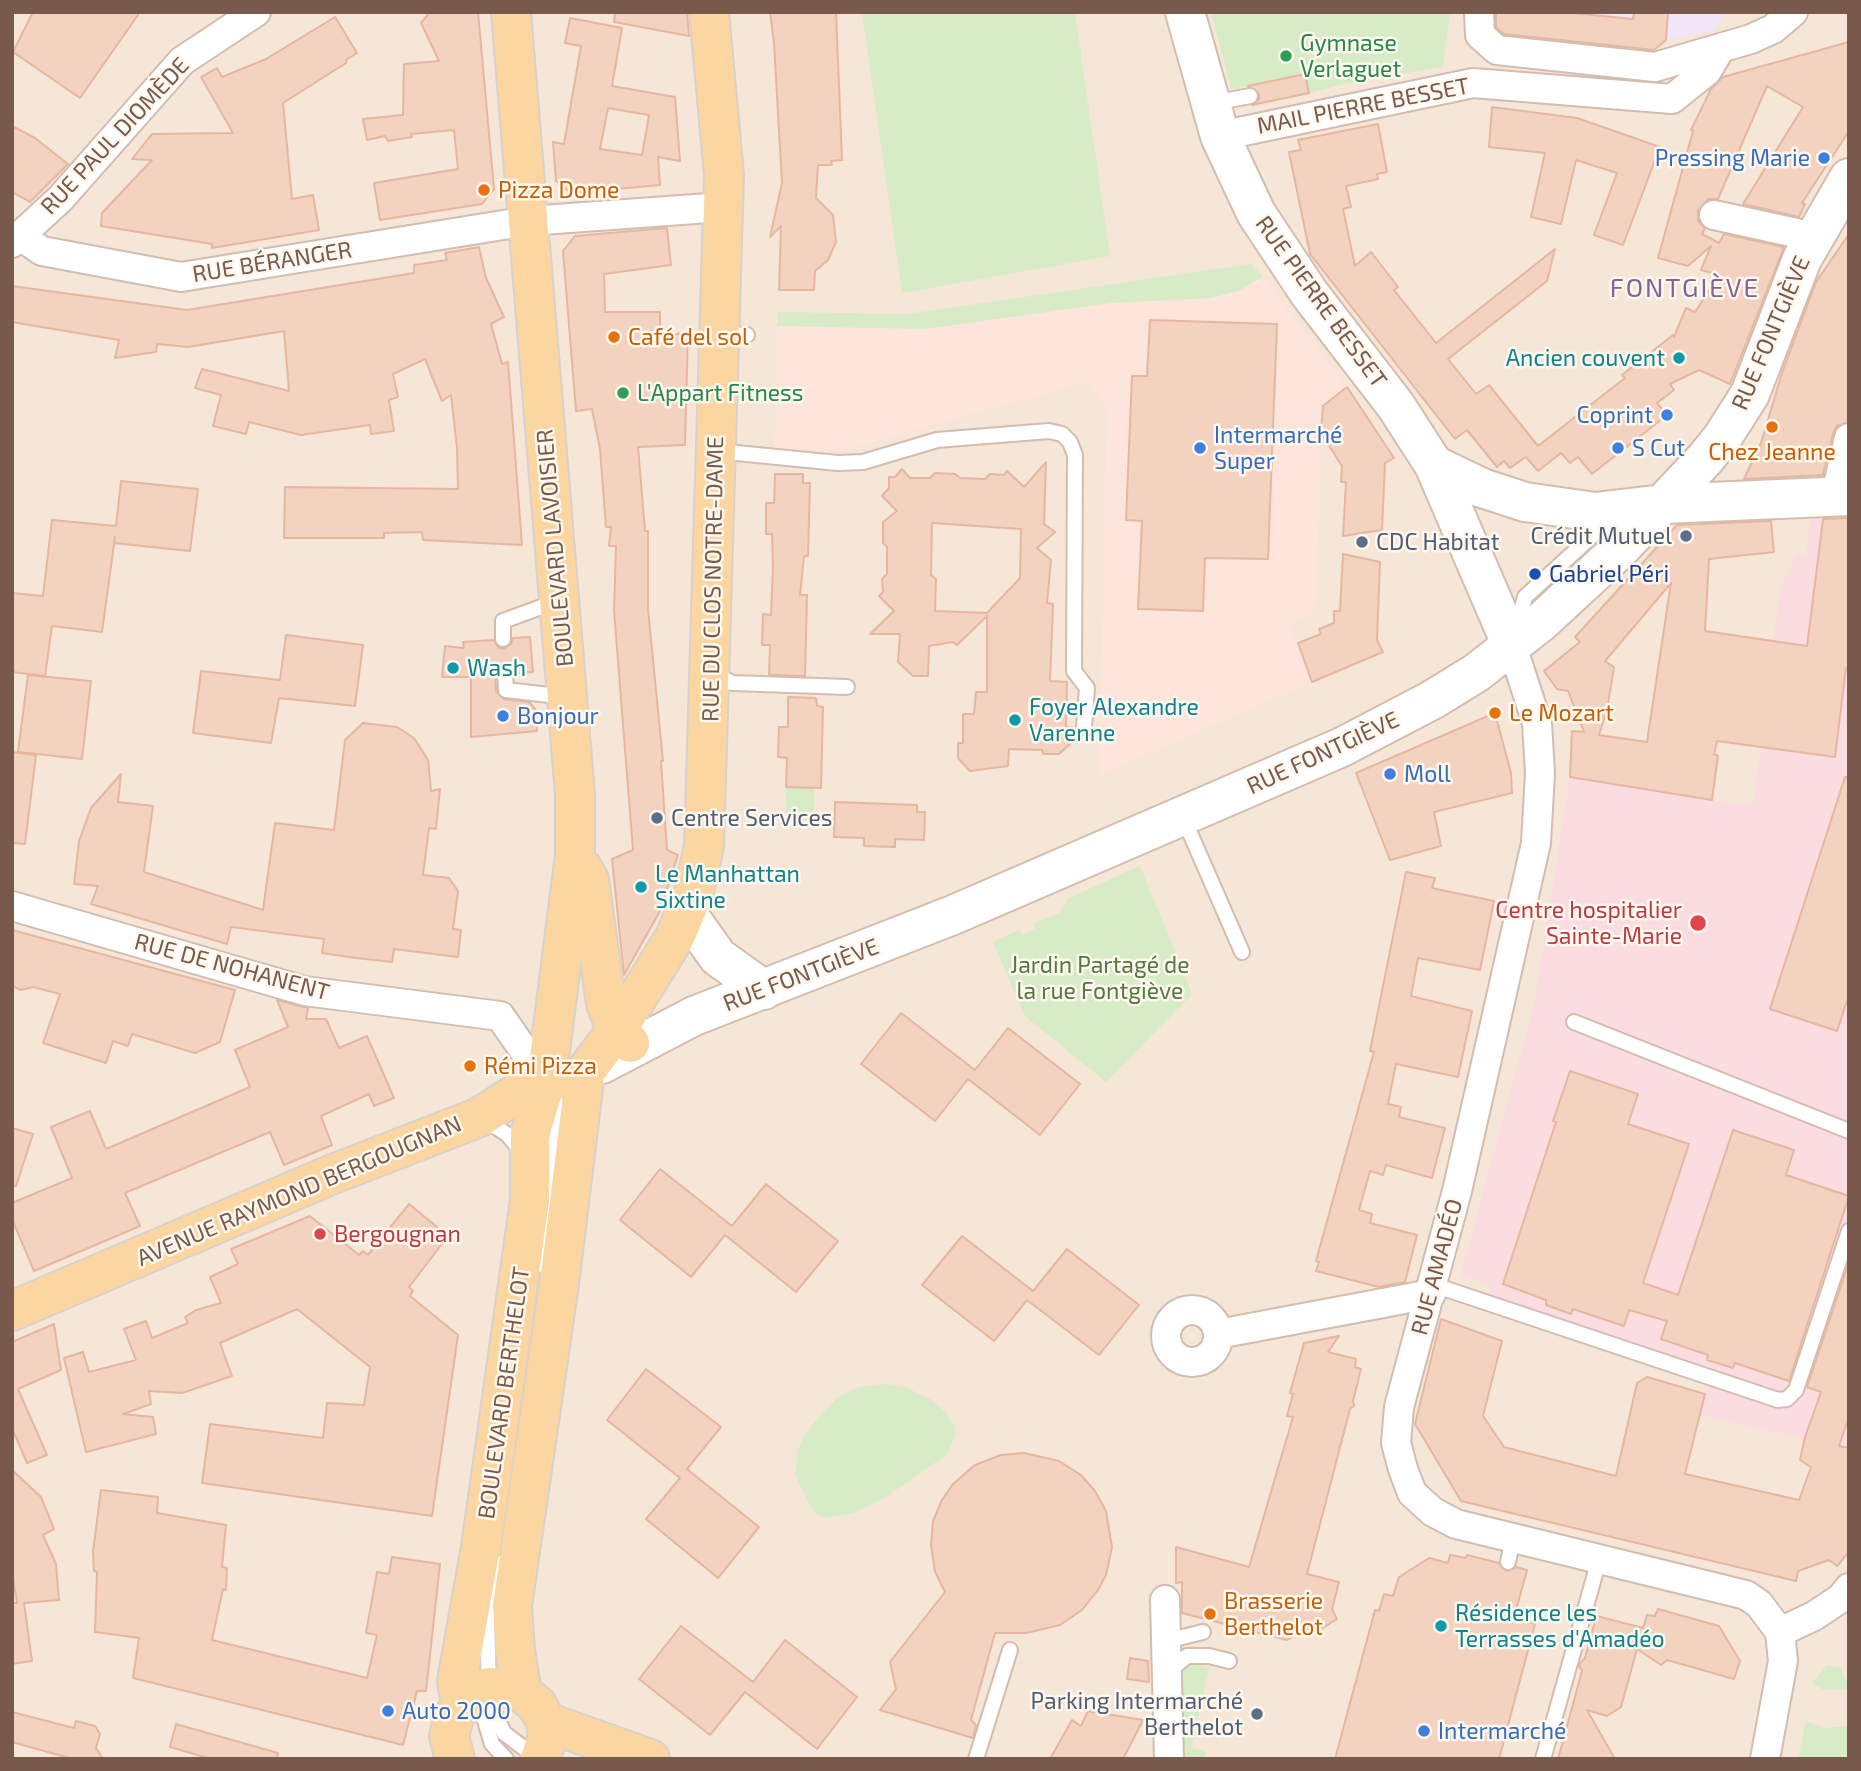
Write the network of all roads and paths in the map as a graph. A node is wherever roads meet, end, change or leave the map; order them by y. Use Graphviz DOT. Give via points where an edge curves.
graph roads {
  1 [pos="256,12"];
  2 [pos="510,12"];
  3 [pos="709,12"];
  4 [pos="1185,12"];
  5 [pos="1479,12"];
  6 [pos="1793,12"];
  7 [pos="1492,46"];
  8 [pos="1720,49"];
  9 [pos="1473,83"];
  10 [pos="1250,96"];
  11 [pos="1215,120"];
  12 [pos="1848,180"];
  13 [pos="723,207"];
  14 [pos="1714,215"];
  15 [pos="528,220"];
  16 [pos="1796,233"];
  17 [pos="16,239"];
  18 [pos="1849,438"];
  19 [pos="714,451"];
  20 [pos="1849,455"];
  21 [pos="1434,465"];
  22 [pos="1843,491"];
  23 [pos="1663,504"];
  24 [pos="560,600"];
  25 [pos="503,639"];
  26 [pos="1512,646"];
  27 [pos="711,672"];
  28 [pos="505,674"];
  29 [pos="847,687"];
  30 [pos="567,697"];
  31 [pos="1084,726"];
  32 [pos="1182,815"];
  33 [pos="575,855"];
  34 [pos="12,906"];
  35 [pos="686,912"];
  36 [pos="1242,953"];
  37 [pos="764,990"];
  38 [pos="1574,1022"];
  39 [pos="626,1039"];
  40 [pos="585,1072"];
  41 [pos="546,1082"];
  42 [pos="480,1117"];
  43 [pos="1849,1131"];
  44 [pos="543,1150"];
  45 [pos="1849,1231"];
  46 [pos="1431,1294"];
  47 [pos="12,1311"];
  48 [pos="1218,1334"];
  49 [pos="1599,1560"];
  50 [pos="1849,1588"];
  51 [pos="1165,1600"];
  52 [pos="1203,1632"];
  53 [pos="1780,1632"];
  54 [pos="1166,1641"];
  55 [pos="1010,1650"];
  56 [pos="1229,1661"];
  57 [pos="487,1694"];
  58 [pos="1168,1699"];
  59 [pos="541,1747"];
  60 [pos="455,1759"];
  61 [pos="506,1759"];
  62 [pos="650,1759"];
  63 [pos="976,1759"];
  64 [pos="1170,1759"];
  65 [pos="1543,1759"];
  66 [pos="1765,1759"];
  1 -- 17 [label="street, RUE PAUL DIOMÈDE" via="182,61 60,199"];
  2 -- 15 [label="main road, BOULEVARD LAVOISIER"];
  3 -- 13 [label="main road, RUE DU CLOS NOTRE-DAME"];
  4 -- 11 [label="main road, RUE PIERRE BESSET"];
  5 -- 7 [label="street" via="1477,25"];
  6 -- 8 [label="street" via="1773,29"];
  7 -- 8 [label="street" via="1656,67"];
  7 -- 9 [label="street" via="1475,59"];
  8 -- 9 [label="street, MAIL PIERRE BESSET" via="1707,71 1672,99"];
  9 -- 11 [label="street, MAIL PIERRE BESSET"];
  10 -- 11 [label="lane"];
  11 -- 21 [label="main road, RUE PIERRE BESSET" via="1255,213"];
  12 -- 23 [label="main road, RUE FONTGIÈVE" via="1802,259 1750,394 1705,459"];
  13 -- 15 [label="street, RUE BÉRANGER"];
  13 -- 19 [label="main road, RUE DU CLOS NOTRE-DAME" via="733,334"];
  14 -- 16 [label="street"];
  15 -- 17 [label="street, RUE BÉRANGER" via="181,277 42,251"];
  15 -- 24 [label="main road, BOULEVARD LAVOISIER"];
  18 -- 22 [label="street"];
  19 -- 27 [label="main road, RUE DU CLOS NOTRE-DAME"];
  19 -- 31 [label="lane" via="863,462 937,440 1049,431 1062,434 1075,455 1074,671 1087,688"];
  20 -- 22 [label="lane"];
  21 -- 23 [label="main road" via="1525,502 1595,512"];
  21 -- 26 [label="main road, RUE PIERRE BESSET"];
  22 -- 23 [label="main road"];
  23 -- 26 [label="main road, RUE FONTGIÈVE"];
  24 -- 25 [label="lane" via="503,621"];
  24 -- 30 [label="main road, BOULEVARD LAVOISIER"];
  26 -- 32 [label="main road, RUE FONTGIÈVE" via="1474,675 1383,726"];
  26 -- 46 [label="street, RUE AMADÉO" via="1537,723 1536,843"];
  27 -- 29 [label="lane" via="732,683"];
  27 -- 35 [label="main road, RUE DU CLOS NOTRE-DAME" via="704,846"];
  28 -- 30 [label="lane" via="506,690"];
  30 -- 33 [label="main road, BOULEVARD LAVOISIER"];
  32 -- 36 [label="lane"];
  32 -- 37 [label="main road, RUE FONTGIÈVE" via="953,915"];
  33 -- 39 [label="main road" via="589,880 601,981"];
  33 -- 41 [label="main road, BOULEVARD LAVOISIER"];
  34 -- 41 [label="street, RUE DE NOHANENT" via="304,991 500,1016"];
  35 -- 37 [label="main road" via="718,957"];
  35 -- 39 [label="main road, RUE DU CLOS NOTRE-DAME"];
  37 -- 39 [label="main road, RUE FONTGIÈVE"];
  38 -- 43 [label="lane"];
  39 -- 40 [label="main road, RUE DU CLOS NOTRE-DAME"];
  40 -- 41 [label="main road, AVENUE RAYMOND BERGOUGNAN"];
  40 -- 44 [label="lane"];
  40 -- 57 [label="main road, BOULEVARD BERTHELOT" via="558,1297 512,1606 514,1650"];
  41 -- 42 [label="main road, AVENUE RAYMOND BERGOUGNAN" via="525,1088"];
  41 -- 44 [label="main road, BOULEVARD BERTHELOT" via="532,1123"];
  42 -- 44 [label="lane"];
  42 -- 47 [label="main road, AVENUE RAYMOND BERGOUGNAN" via="333,1174"];
  44 -- 57 [label="lane" via="545,1296 512,1538 492,1592 487,1622"];
  44 -- 57 [label="main road, BOULEVARD BERTHELOT" via="530,1200 457,1681"];
  45 -- 46 [label="lane" via="1796,1390 1787,1399 1778,1400 1446,1289"];
  46 -- 48 [label="street"];
  46 -- 49 [label="street, RUE AMADÉO" via="1399,1407 1396,1443 1412,1493 1433,1512 1511,1550"];
  49 -- 53 [label="street, RUE AMADÉO" via="1746,1595"];
  49 -- 65 [label="lane"];
  50 -- 53 [label="street" via="1814,1616"];
  51 -- 54 [label="street"];
  52 -- 54 [label="lane"];
  53 -- 66 [label="street" via="1783,1661"];
  54 -- 58 [label="street"];
  55 -- 63 [label="lane"];
  56 -- 58 [label="lane" via="1188,1656 1173,1668"];
  57 -- 59 [label="main road" via="537,1705"];
  57 -- 60 [label="main road" via="451,1725"];
  57 -- 61 [label="lane" via="492,1744"];
  58 -- 64 [label="street"];
  59 -- 62 [label="main road"];
}
